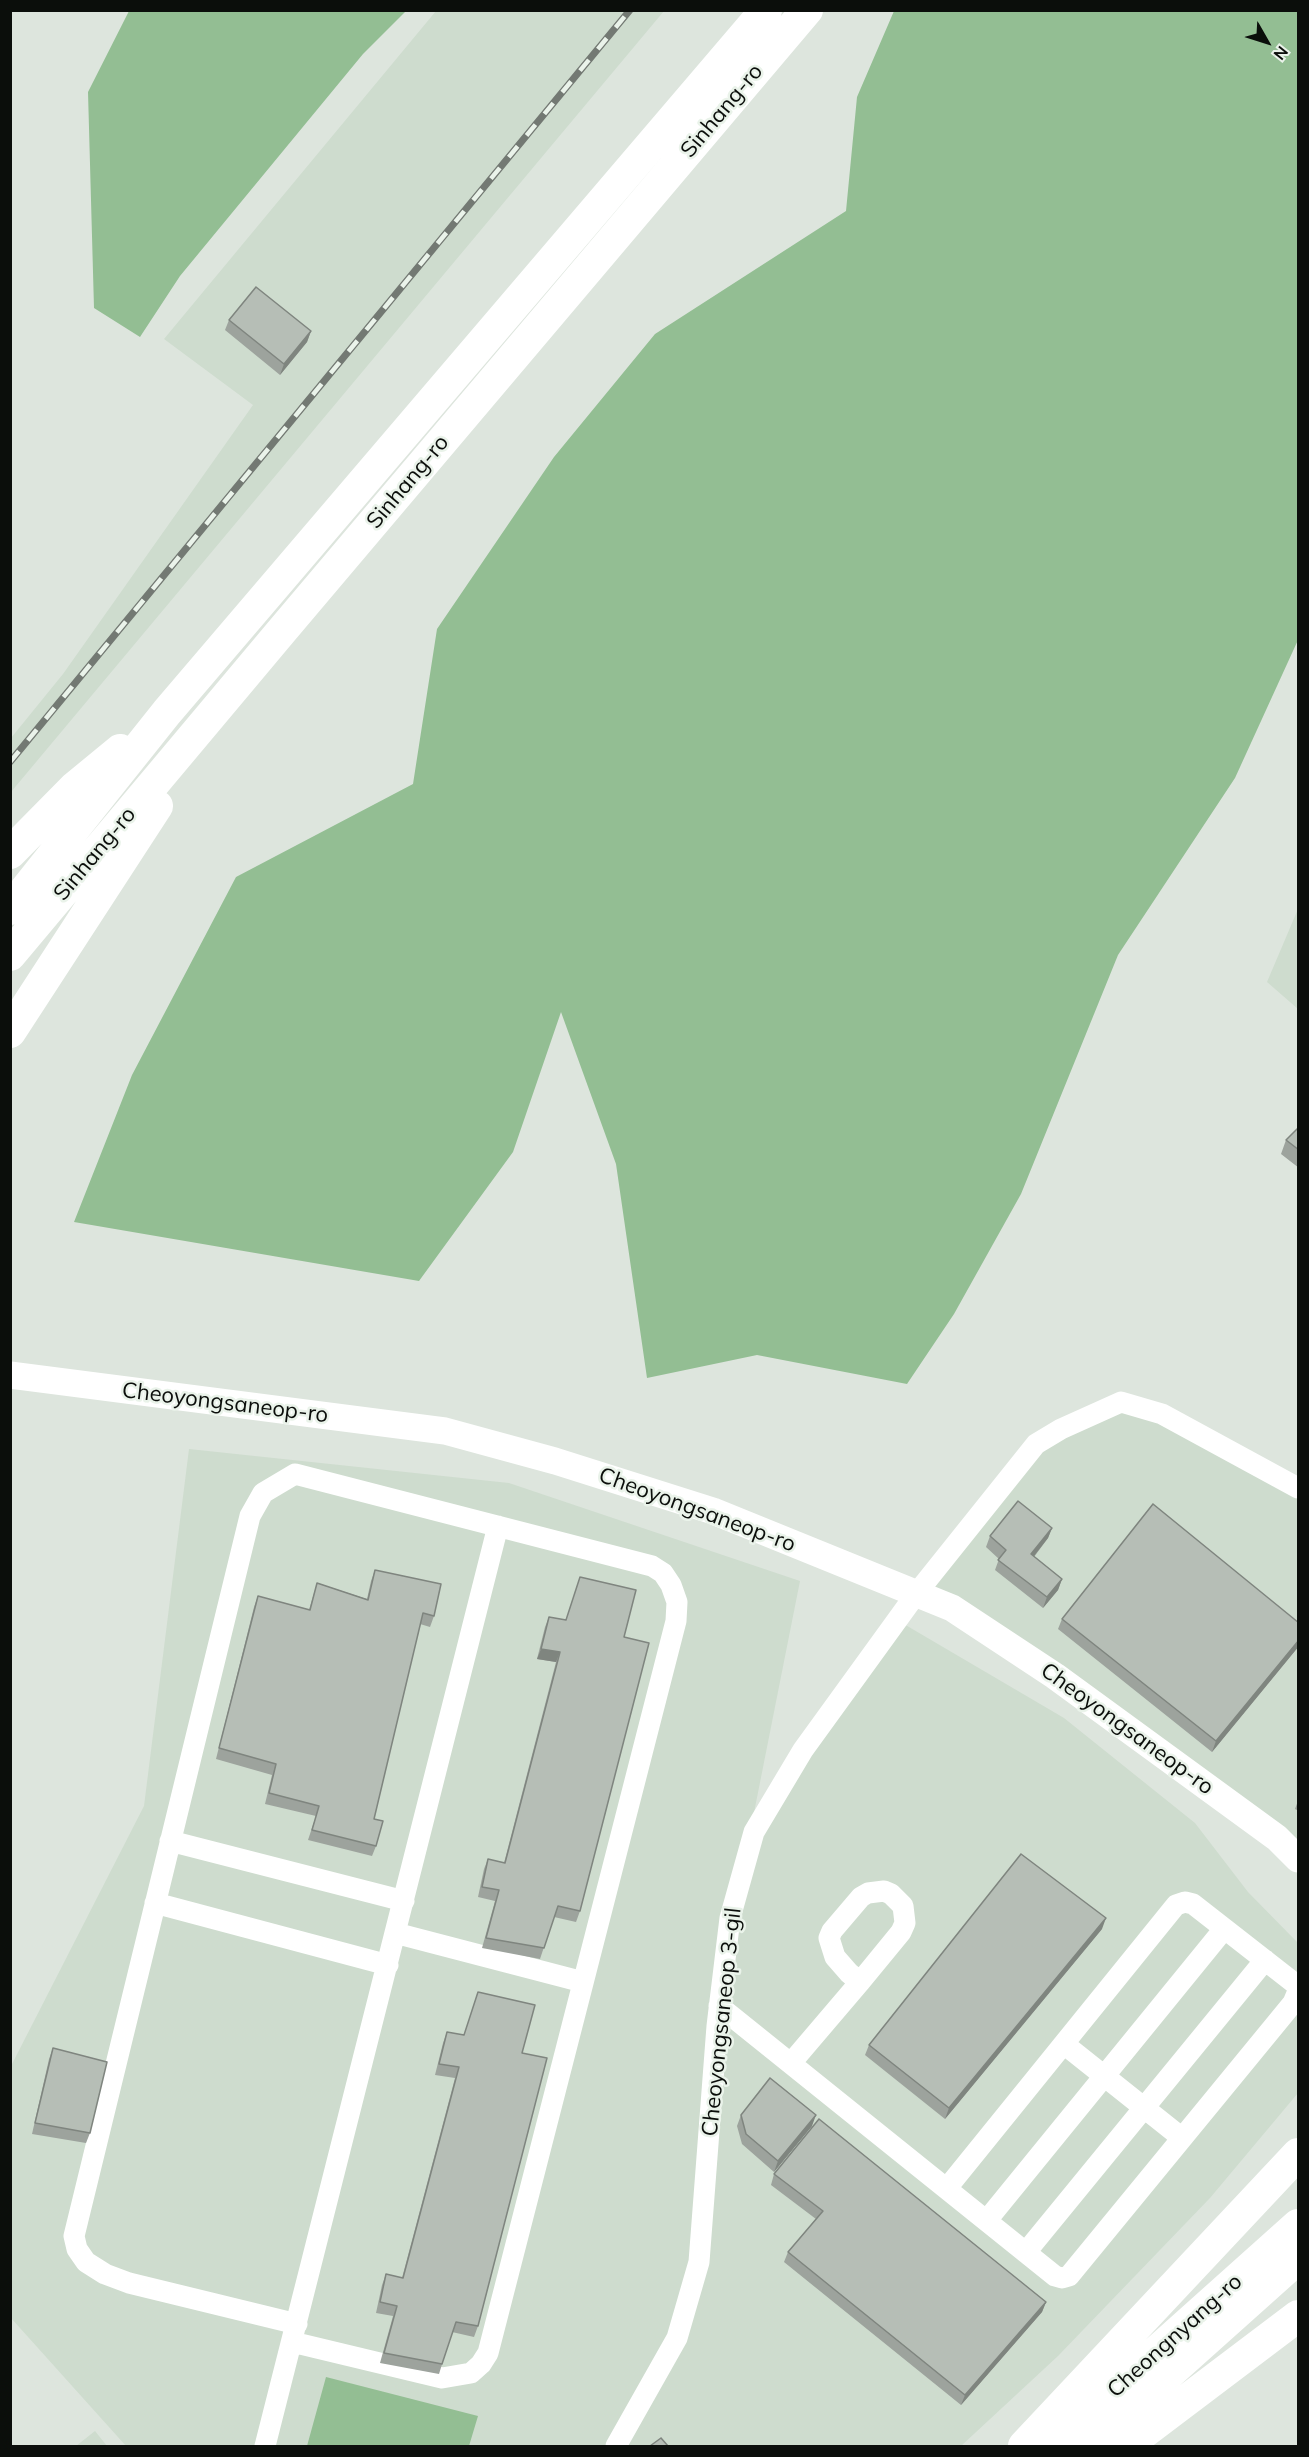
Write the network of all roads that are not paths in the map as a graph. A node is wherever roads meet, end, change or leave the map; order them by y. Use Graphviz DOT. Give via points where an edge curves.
graph roads {
  1 [pos="766,10"];
  2 [pos="807,10"];
  3 [pos="226,698"];
  4 [pos="167,712"];
  5 [pos="10,853"];
  6 [pos="10,909"];
  7 [pos="10,956"];
  8 [pos="10,1032"];
  9 [pos="10,1375"];
  10 [pos="1299,1488"];
  11 [pos="498,1526"];
  12 [pos="916,1594"];
  13 [pos="170,1842"];
  14 [pos="1299,1859"];
  15 [pos="404,1901"];
  16 [pos="155,1903"];
  17 [pos="1224,1929"];
  18 [pos="395,1933"];
  19 [pos="1265,1960"];
  20 [pos="387,1965"];
  21 [pos="583,1982"];
  22 [pos="860,1982"];
  23 [pos="1299,1989"];
  24 [pos="720,2006"];
  25 [pos="1064,2044"];
  26 [pos="791,2063"];
  27 [pos="1104,2076"];
  28 [pos="1144,2108"];
  29 [pos="1182,2138"];
  30 [pos="1299,2154"];
  31 [pos="947,2188"];
  32 [pos="987,2220"];
  33 [pos="1299,2225"];
  34 [pos="1026,2252"];
  35 [pos="1299,2258"];
  36 [pos="1299,2316"];
  37 [pos="295,2333"];
  38 [pos="265,2446"];
  39 [pos="616,2446"];
  40 [pos="1024,2446"];
  41 [pos="1051,2446"];
  42 [pos="1088,2446"];
  43 [pos="1126,2446"];
  1 -- 4 [label="highway, Sinhang-ro"];
  2 -- 3 [label="highway, Sinhang-ro"];
  3 -- 7 [label="highway, Sinhang-ro"];
  3 -- 8 [label="highway"];
  4 -- 5 [label="highway" via="75,787"];
  4 -- 6 [label="highway, Sinhang-ro"];
  9 -- 12 [label="main road, Cheoyongsaneop-ro" via="445,1431 713,1510"];
  10 -- 12 [label="street, Cheoyongsaneop 3-gil" via="1162,1414 1121,1402 1036,1443"];
  11 -- 13 [label="street" via="295,1474 263,1493 250,1516"];
  11 -- 15 [label="street"];
  11 -- 21 [label="street" via="652,1566 663,1573 677,1602 676,1621"];
  12 -- 14 [label="main road, Cheoyongsaneop-ro" via="952,1608 1055,1676 1277,1838"];
  12 -- 24 [label="street, Cheoyongsaneop 3-gil" via="803,1750 754,1832 730,1918"];
  13 -- 15 [label="street"];
  13 -- 16 [label="street"];
  15 -- 18 [label="street"];
  16 -- 20 [label="street"];
  16 -- 37 [label="street" via="74,2236 77,2249 86,2262 105,2274"];
  17 -- 19 [label="street"];
  17 -- 25 [label="street" via="1193,1904 1176,1905"];
  17 -- 27 [label="street"];
  18 -- 20 [label="street"];
  18 -- 21 [label="street"];
  19 -- 23 [label="street"];
  19 -- 28 [label="street"];
  20 -- 37 [label="street"];
  21 -- 37 [label="street" via="488,2353 481,2364 471,2373 442,2378"];
  22 -- 26 [label="street"];
  23 -- 29 [label="street" via="1293,2003"];
  24 -- 26 [label="street"];
  24 -- 39 [label="street, Cheoyongsaneop 3-gil" via="699,2262 677,2338"];
  25 -- 27 [label="street"];
  25 -- 31 [label="street"];
  26 -- 31 [label="street"];
  27 -- 28 [label="street"];
  27 -- 32 [label="street"];
  28 -- 29 [label="street"];
  28 -- 34 [label="street"];
  29 -- 34 [label="street" via="1069,2276 1055,2276"];
  30 -- 40 [label="highway"];
  31 -- 32 [label="street"];
  32 -- 34 [label="street"];
  33 -- 41 [label="highway, Cheongnyang-ro"];
  35 -- 42 [label="highway, Cheongnyang-ro"];
  36 -- 43 [label="highway"];
  37 -- 38 [label="street"];
}
